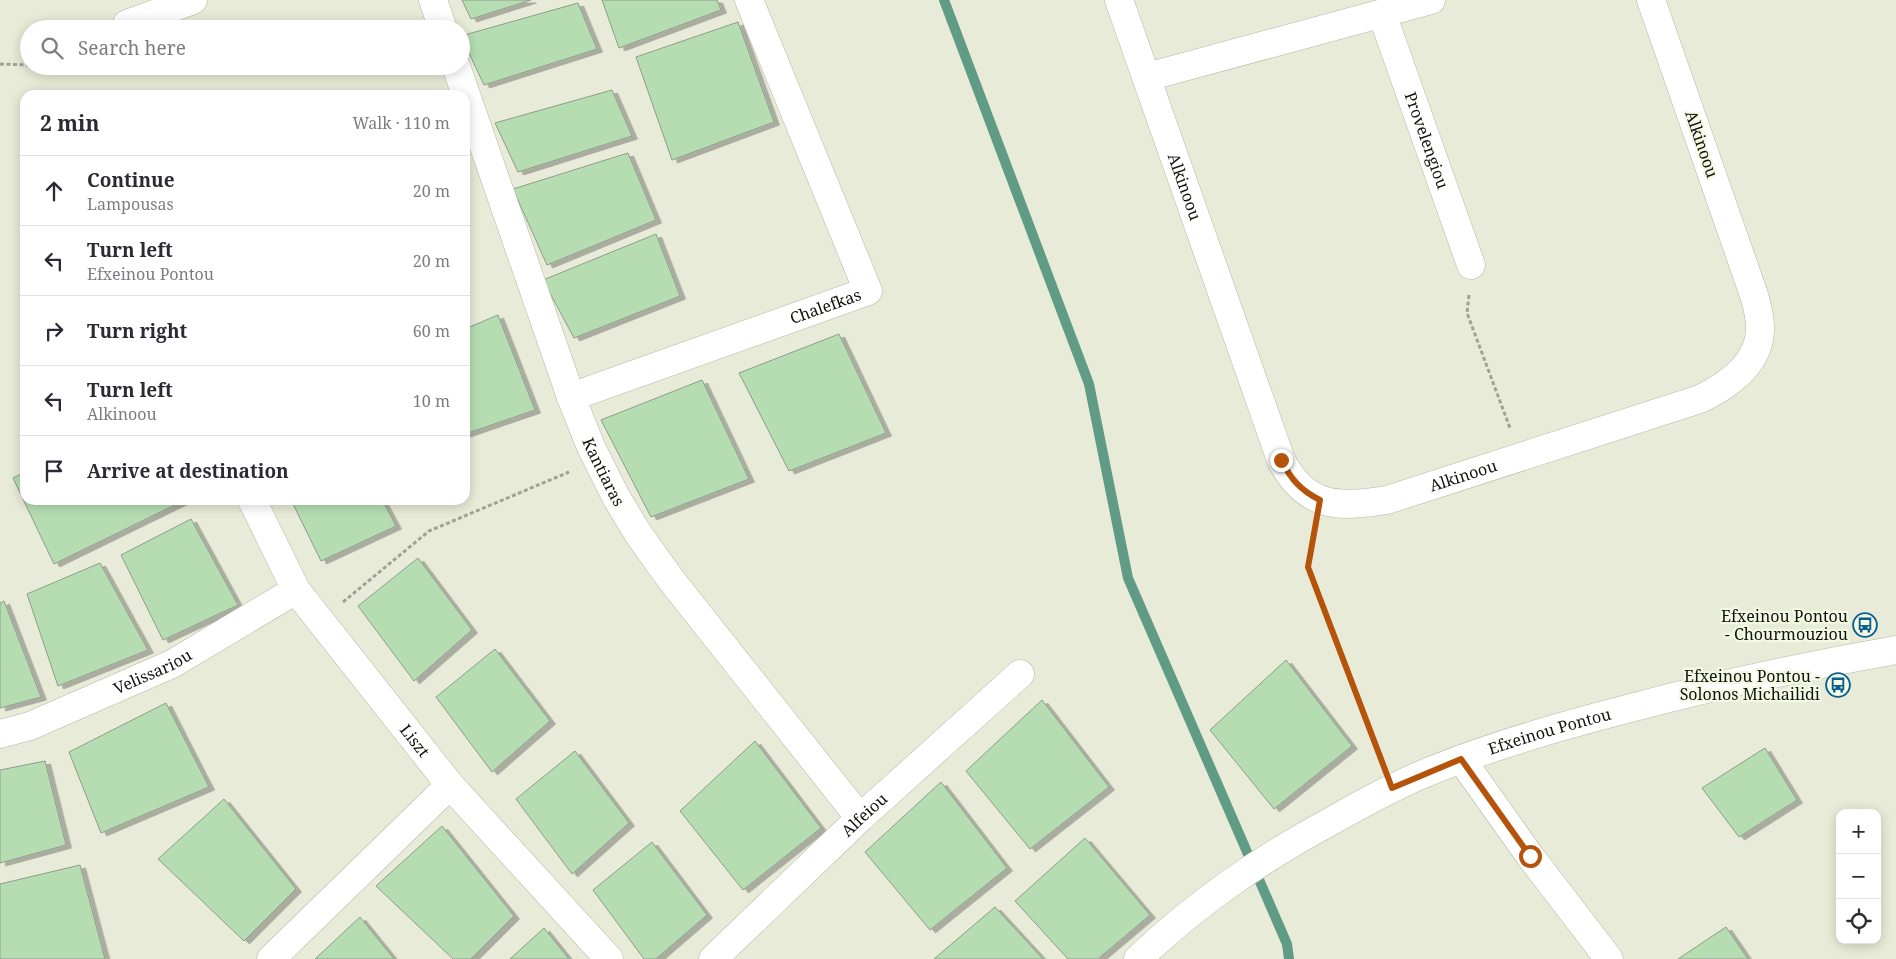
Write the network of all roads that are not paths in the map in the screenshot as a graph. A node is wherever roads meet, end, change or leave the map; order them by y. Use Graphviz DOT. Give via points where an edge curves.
graph roads {
  1 [pos="193,0"];
  2 [pos="434,0"];
  3 [pos="749,0"];
  4 [pos="1119,0"];
  5 [pos="1431,0"];
  6 [pos="1651,0"];
  7 [pos="1382,14"];
  8 [pos="138,20"];
  9 [pos="441,20"];
  10 [pos="459,75"];
  11 [pos="1147,77"];
  12 [pos="464,90"];
  13 [pos="470,106"];
  14 [pos="1471,265"];
  15 [pos="571,397"];
  16 [pos="254,505"];
  17 [pos="296,590"];
  18 [pos="1896,650"];
  19 [pos="1020,674"];
  20 [pos="0,734"];
  21 [pos="1461,759"];
  22 [pos="450,785"];
  23 [pos="860,818"];
  24 [pos="271,959"];
  25 [pos="609,959"];
  26 [pos="713,959"];
  27 [pos="1138,959"];
  28 [pos="1609,959"];
  1 -- 8 [label="street"];
  2 -- 9 [label="street"];
  3 -- 15 [label="street, Chalefkas" via="868,291"];
  4 -- 11 [label="street, Alkinoou"];
  5 -- 7 [label="street"];
  6 -- 11 [label="street, Alkinoou" via="1754,295 1760,328 1752,357 1743,370 1717,391 1700,399 1387,500 1353,504 1320,500 1297,485 1289,475"];
  7 -- 11 [label="street"];
  7 -- 14 [label="street, Provelengiou"];
  10 -- 12 [label="street, Kantiaras"];
  13 -- 15 [label="street, Kantiaras"];
  15 -- 23 [label="street, Kantiaras" via="598,460 639,535 672,582"];
  16 -- 17 [label="street, Liszt"];
  17 -- 20 [label="street, Velissariou" via="172,664 30,726"];
  17 -- 22 [label="street, Liszt"];
  18 -- 21 [label="street, Efxeinou Pontou" via="1701,689 1521,738"];
  19 -- 23 [label="street, Alfeiou"];
  21 -- 27 [label="street, Efxeinou Pontou" via="1392,788 1271,854 1236,877"];
  21 -- 28 [label="street"];
  22 -- 24 [label="street"];
  22 -- 25 [label="street, Liszt"];
  23 -- 26 [label="street, Alfeiou"];
}
